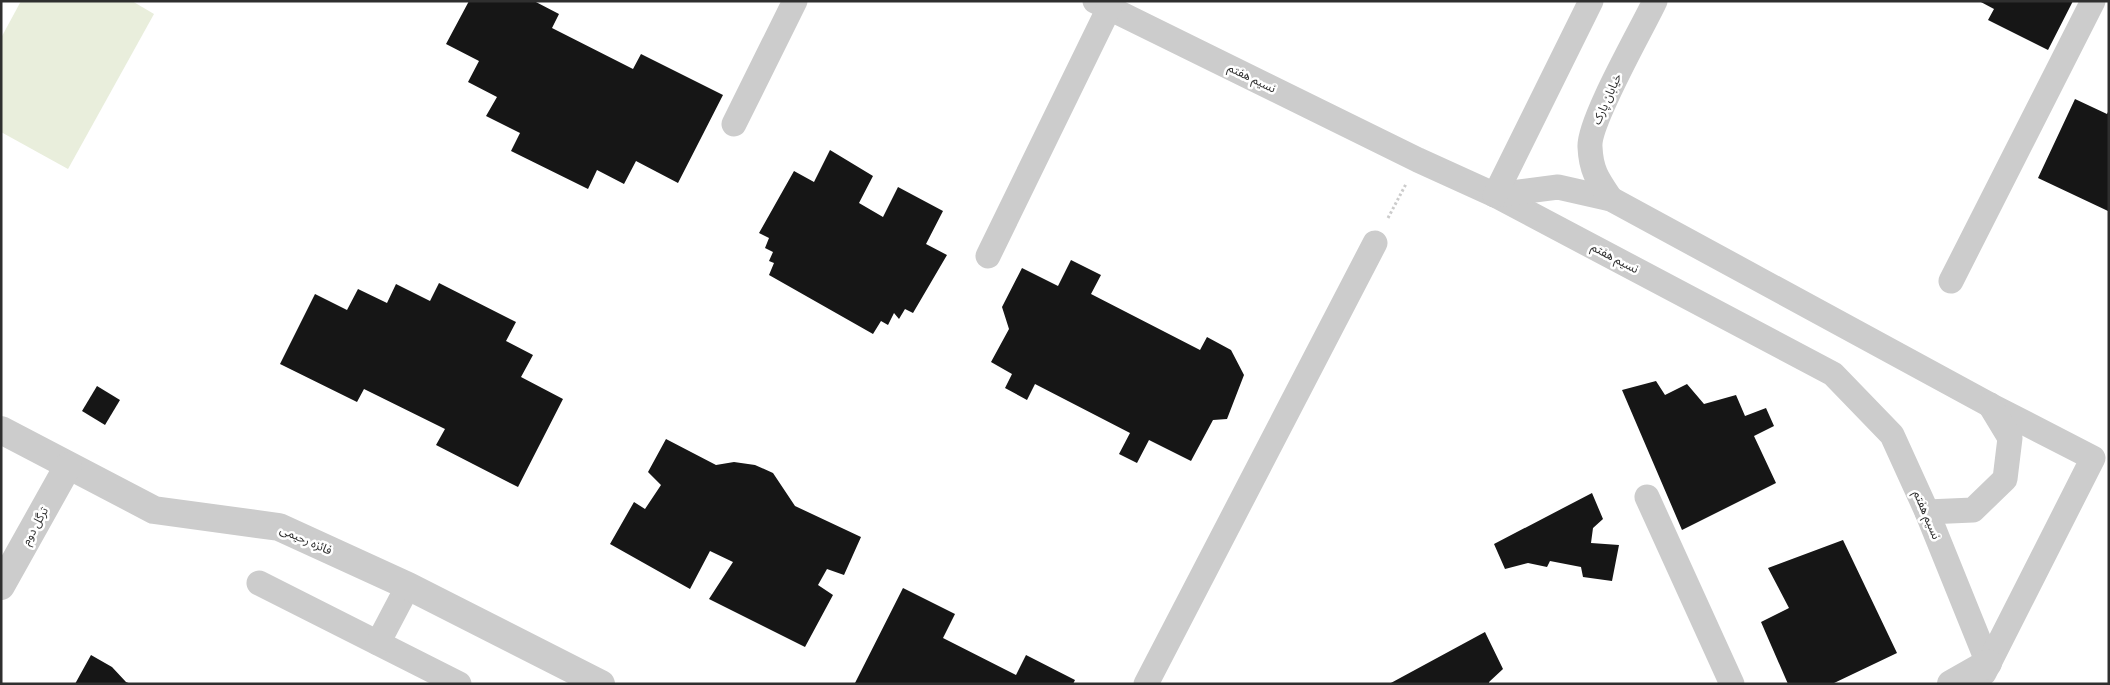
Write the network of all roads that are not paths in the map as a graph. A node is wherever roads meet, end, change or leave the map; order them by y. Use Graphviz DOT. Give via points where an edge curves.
graph roads {
  1 [pos="795,1"];
  2 [pos="1591,1"];
  3 [pos="1655,1"];
  4 [pos="2093,1"];
  5 [pos="1102,5"];
  6 [pos="734,124"];
  7 [pos="1495,195"];
  8 [pos="1611,199"];
  9 [pos="1375,243"];
  10 [pos="988,256"];
  11 [pos="1951,281"];
  12 [pos="1990,405"];
  13 [pos="1,430"];
  14 [pos="68,466"];
  15 [pos="1647,496"];
  16 [pos="1927,512"];
  17 [pos="259,583"];
  18 [pos="1,586"];
  19 [pos="408,586"];
  20 [pos="378,643"];
  21 [pos="1983,674"];
  22 [pos="459,684"];
  23 [pos="601,684"];
  24 [pos="1146,684"];
  25 [pos="1732,684"];
  26 [pos="1951,684"];
  1 -- 6 [label="street"];
  2 -- 7 [label="street"];
  3 -- 8 [label="street, خیابان پارک" via="1598,114 1589,145 1594,173"];
  4 -- 11 [label="street"];
  5 -- 7 [label="street, نسیم هفتم"];
  5 -- 10 [label="street"];
  7 -- 8 [label="street" via="1558,188"];
  7 -- 16 [label="street, نسیم هفتم" via="1834,374 1892,434"];
  8 -- 12 [label="street"];
  9 -- 24 [label="street"];
  12 -- 16 [label="street" via="2010,438 2005,479 1973,510"];
  12 -- 21 [label="street" via="2093,458"];
  13 -- 14 [label="street, فائزه رحیمی"];
  14 -- 18 [label="street, ترگل دوم"];
  14 -- 19 [label="street, فائزه رحیمی" via="154,510 279,527"];
  15 -- 25 [label="street"];
  16 -- 21 [label="street, نسیم هفتم"];
  17 -- 20 [label="street"];
  19 -- 20 [label="street"];
  19 -- 23 [label="street, فائزه رحیمی"];
  20 -- 22 [label="street"];
  21 -- 26 [label="street"];
}
